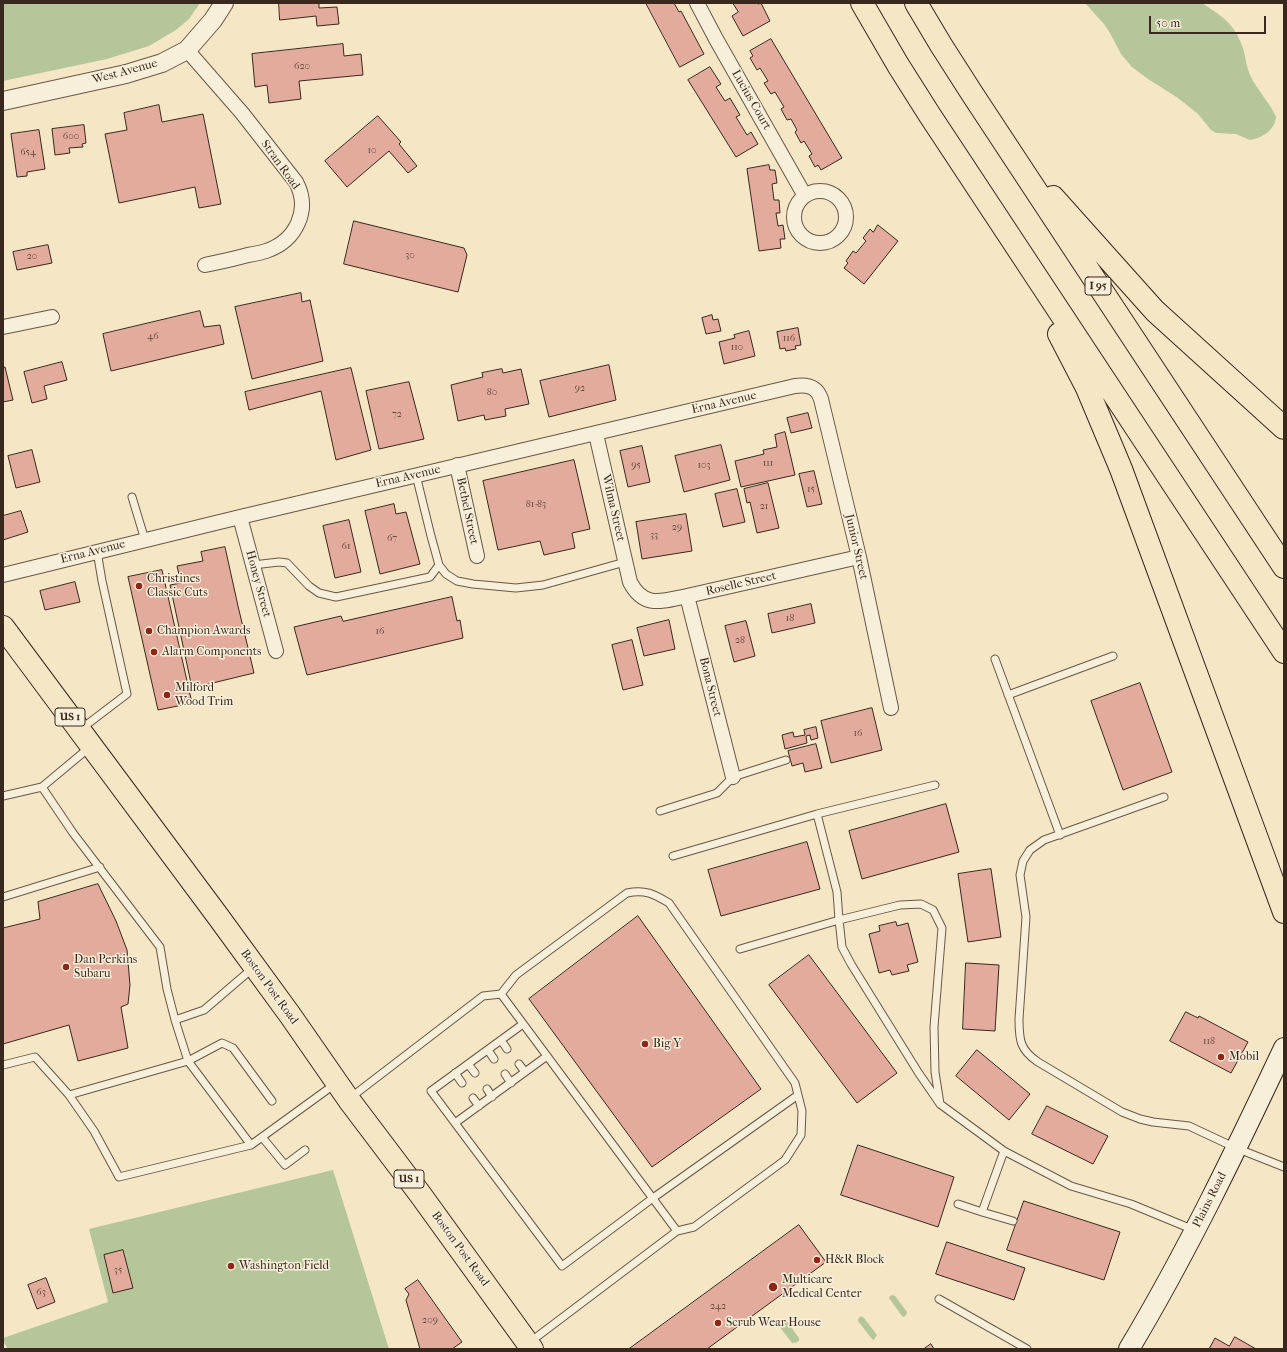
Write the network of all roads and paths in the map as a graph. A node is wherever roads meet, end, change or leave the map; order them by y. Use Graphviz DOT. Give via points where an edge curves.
graph roads {
  1 [pos="224,3"];
  2 [pos="697,3"];
  3 [pos="862,3"];
  4 [pos="916,3"];
  5 [pos="186,50"];
  6 [pos="3,101"];
  7 [pos="1003,142"];
  8 [pos="805,196"];
  9 [pos="992,210"];
  10 [pos="205,265"];
  11 [pos="52,317"];
  12 [pos="3,327"];
  13 [pos="814,388"];
  14 [pos="1284,428"];
  15 [pos="596,434"];
  16 [pos="457,465"];
  17 [pos="416,475"];
  18 [pos="132,497"];
  19 [pos="240,517"];
  20 [pos="145,540"];
  21 [pos="97,551"];
  22 [pos="477,556"];
  23 [pos="859,556"];
  24 [pos="626,562"];
  25 [pos="253,565"];
  26 [pos="440,565"];
  27 [pos="1284,567"];
  28 [pos="3,575"];
  29 [pos="630,582"];
  30 [pos="687,596"];
  31 [pos="3,627"];
  32 [pos="276,650"];
  33 [pos="1284,652"];
  34 [pos="1113,656"];
  35 [pos="994,659"];
  36 [pos="1008,695"];
  37 [pos="891,708"];
  38 [pos="86,738"];
  39 [pos="786,760"];
  40 [pos="733,777"];
  41 [pos="935,785"];
  42 [pos="42,786"];
  43 [pos="3,796"];
  44 [pos="1164,797"];
  45 [pos="660,811"];
  46 [pos="817,814"];
  47 [pos="1060,835"];
  48 [pos="673,856"];
  49 [pos="100,867"];
  50 [pos="3,897"];
  51 [pos="1284,912"];
  52 [pos="839,920"];
  53 [pos="740,949"];
  54 [pos="254,966"];
  55 [pos="501,994"];
  56 [pos="175,1020"];
  57 [pos="523,1024"];
  58 [pos="501,1040"];
  59 [pos="1284,1048"];
  60 [pos="508,1049"];
  61 [pos="488,1050"];
  62 [pos="547,1056"];
  63 [pos="494,1059"];
  64 [pos="188,1061"];
  65 [pos="468,1064"];
  66 [pos="519,1064"];
  67 [pos="3,1065"];
  68 [pos="525,1072"];
  69 [pos="455,1073"];
  70 [pos="475,1073"];
  71 [pos="504,1074"];
  72 [pos="511,1082"];
  73 [pos="462,1083"];
  74 [pos="487,1089"];
  75 [pos="343,1091"];
  76 [pos="69,1095"];
  77 [pos="798,1095"];
  78 [pos="492,1096"];
  79 [pos="473,1098"];
  80 [pos="272,1101"];
  81 [pos="940,1104"];
  82 [pos="479,1106"];
  83 [pos="455,1123"];
  84 [pos="262,1137"];
  85 [pos="251,1145"];
  86 [pos="1236,1148"];
  87 [pos="305,1150"];
  88 [pos="1004,1151"];
  89 [pos="1284,1167"];
  90 [pos="653,1198"];
  91 [pos="958,1204"];
  92 [pos="982,1212"];
  93 [pos="1013,1221"];
  94 [pos="1194,1230"];
  95 [pos="677,1231"];
  96 [pos="939,1299"];
  97 [pos="530,1346"];
  98 [pos="1027,1349"];
  99 [pos="1130,1349"];
  1 -- 5 [label="street, West Avenue" via="213,20"];
  2 -- 8 [label="street, Lucius Court"];
  3 -- 9 [label="main road" via="898,65"];
  4 -- 7 [label="main road, I 95"];
  5 -- 6 [label="street, West Avenue" via="145,69"];
  5 -- 10 [label="street, Stran Road" via="242,113 296,182 302,201 300,222 278,246 266,252"];
  7 -- 14 [label="main road" via="1155,311"];
  7 -- 27 [label="main road, I 95"];
  9 -- 33 [label="main road"];
  9 -- 51 [label="main road" via="1070,354 1109,440"];
  11 -- 12 [label="street"];
  13 -- 15 [label="street, Erna Avenue" via="805,385 795,386"];
  13 -- 23 [label="street, Junior Street" via="821,400"];
  15 -- 16 [label="street, Erna Avenue"];
  15 -- 24 [label="street, Wilma Street"];
  16 -- 17 [label="street, Erna Avenue"];
  16 -- 22 [label="street, Bethel Street"];
  17 -- 19 [label="street, Erna Avenue"];
  17 -- 26 [label="lane"];
  18 -- 20 [label="lane"];
  19 -- 20 [label="street, Erna Avenue"];
  19 -- 25 [label="street, Honey Street"];
  20 -- 21 [label="street, Erna Avenue"];
  21 -- 28 [label="street, Erna Avenue"];
  21 -- 38 [label="lane" via="127,694"];
  23 -- 30 [label="street, Roselle Street"];
  23 -- 37 [label="street, Junior Street"];
  24 -- 26 [label="lane" via="542,584 516,588 464,583 451,578"];
  24 -- 29 [label="street, Wilma Street"];
  25 -- 26 [label="lane" via="287,563 309,586 336,598 430,577"];
  25 -- 32 [label="street, Honey Street"];
  29 -- 30 [label="street, Roselle Street" via="635,591 649,602"];
  30 -- 40 [label="street, Bona Street"];
  31 -- 38 [label="main road, Boston Post Road / US 1"];
  34 -- 36 [label="lane"];
  35 -- 36 [label="lane"];
  36 -- 47 [label="lane"];
  38 -- 42 [label="lane"];
  38 -- 54 [label="main road, Boston Post Road / US 1"];
  39 -- 40 [label="lane"];
  40 -- 45 [label="lane" via="717,793"];
  41 -- 46 [label="lane"];
  42 -- 43 [label="lane"];
  42 -- 49 [label="lane" via="73,833"];
  44 -- 47 [label="lane"];
  46 -- 48 [label="lane"];
  46 -- 52 [label="lane" via="837,892"];
  47 -- 86 [label="lane" via="1044,840 1030,850 1021,867 1020,883 1026,917 1019,1019 1019,1035 1023,1048 1038,1062 1122,1112 1140,1120 1189,1126"];
  49 -- 50 [label="lane"];
  49 -- 56 [label="lane" via="160,947"];
  52 -- 53 [label="lane"];
  52 -- 81 [label="lane" via="842,947 851,964"];
  52 -- 81 [label="lane" via="900,905 921,904 933,910 942,928 934,1027"];
  54 -- 56 [label="lane" via="204,1010"];
  54 -- 75 [label="main road, Boston Post Road / US 1"];
  55 -- 57 [label="lane"];
  55 -- 75 [label="lane" via="483,996"];
  55 -- 77 [label="lane" via="516,975 628,893 639,891 655,895 669,903 795,1084"];
  56 -- 64 [label="lane"];
  57 -- 58 [label="lane"];
  57 -- 62 [label="lane"];
  58 -- 60 [label="lane"];
  58 -- 61 [label="lane"];
  59 -- 86 [label="main road, Plains Road"];
  61 -- 63 [label="lane"];
  61 -- 65 [label="lane"];
  62 -- 68 [label="lane"];
  62 -- 90 [label="lane"];
  64 -- 76 [label="lane"];
  64 -- 80 [label="lane" via="222,1043 228,1045 233,1048"];
  64 -- 85 [label="lane"];
  65 -- 69 [label="lane"];
  65 -- 70 [label="lane"];
  66 -- 68 [label="lane"];
  67 -- 76 [label="lane" via="35,1057"];
  68 -- 72 [label="lane"];
  69 -- 73 [label="lane"];
  69 -- 83 [label="lane" via="431,1091"];
  71 -- 72 [label="lane"];
  72 -- 78 [label="lane"];
  74 -- 78 [label="lane"];
  75 -- 84 [label="lane"];
  75 -- 97 [label="main road, Boston Post Road / US 1"];
  76 -- 85 [label="lane" via="94,1131 119,1177"];
  77 -- 90 [label="lane"];
  77 -- 95 [label="lane" via="802,1111 801,1135 785,1160 694,1227"];
  78 -- 82 [label="lane"];
  79 -- 82 [label="lane"];
  81 -- 88 [label="lane"];
  82 -- 83 [label="lane"];
  83 -- 90 [label="lane" via="562,1266"];
  84 -- 85 [label="lane"];
  84 -- 87 [label="lane" via="285,1166"];
  86 -- 89 [label="lane"];
  86 -- 94 [label="main road, Plains Road"];
  88 -- 92 [label="lane"];
  88 -- 94 [label="lane" via="1070,1186 1131,1204"];
  90 -- 95 [label="lane"];
  91 -- 92 [label="lane"];
  92 -- 93 [label="lane"];
  94 -- 99 [label="main road, Plains Road"];
  95 -- 97 [label="lane"];
  96 -- 98 [label="lane"];
}
